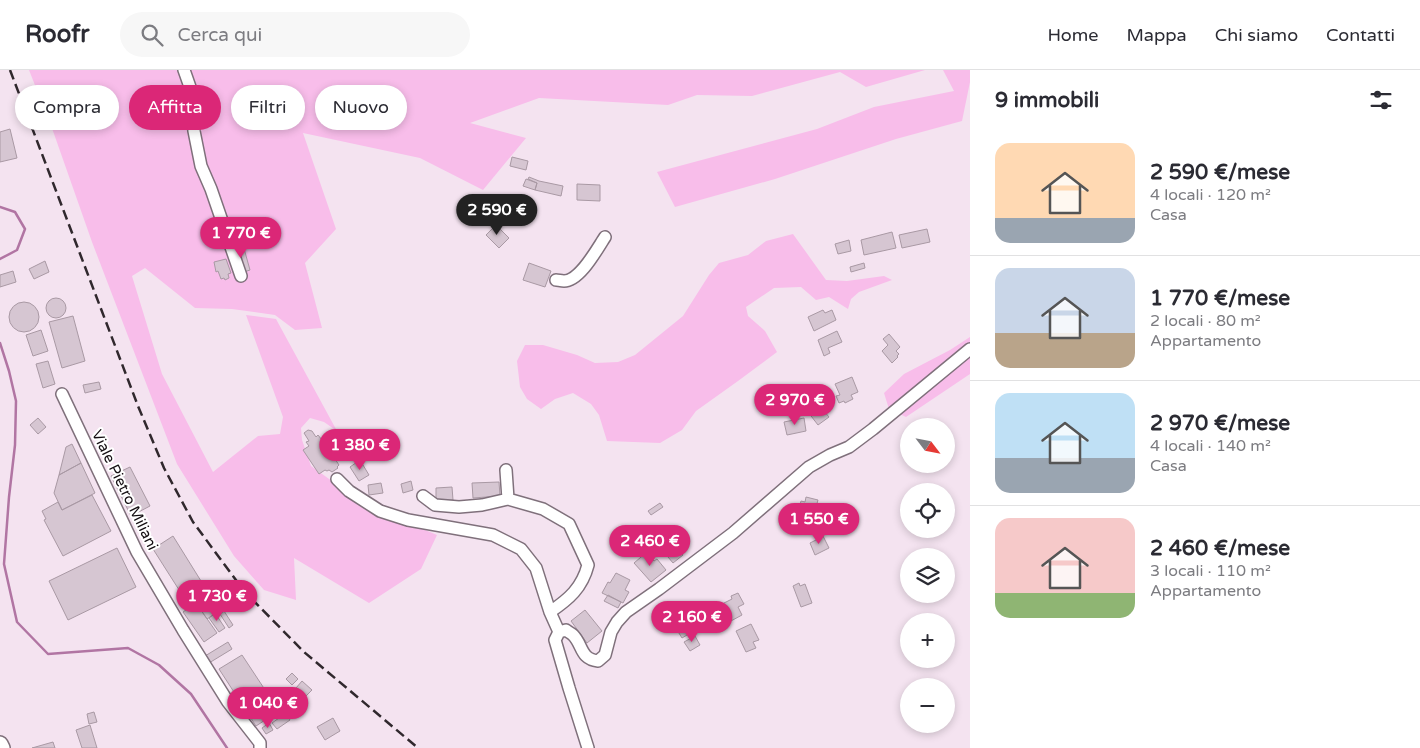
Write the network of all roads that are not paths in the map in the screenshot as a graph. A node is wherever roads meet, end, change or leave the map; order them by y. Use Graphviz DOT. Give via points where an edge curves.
graph roads {
  1 [pos="184,70"];
  2 [pos="605,238"];
  3 [pos="241,276"];
  4 [pos="556,280"];
  5 [pos="970,349"];
  6 [pos="62,394"];
  7 [pos="506,470"];
  8 [pos="337,479"];
  9 [pos="423,496"];
  10 [pos="508,499"];
  11 [pos="550,612"];
  12 [pos="559,632"];
  13 [pos="0,744"];
  14 [pos="2,748"];
  15 [pos="260,748"];
  16 [pos="588,748"];
  1 -- 3 [label="street" via="190,87 201,166"];
  2 -- 4 [label="street" via="587,266 565,282"];
  5 -- 12 [label="street" via="873,430 809,468 733,533 626,612 612,632 605,655 598,661 583,653 574,636 566,630"];
  6 -- 15 [label="street, Viale Pietro Miliani" via="137,552 228,702 260,743"];
  7 -- 10 [label="street"];
  8 -- 11 [label="street" via="380,511 408,520 493,534 521,549 536,568"];
  9 -- 10 [label="street" via="435,504 459,507"];
  10 -- 11 [label="street" via="542,509 569,524 588,565 585,577 569,599"];
  11 -- 12 [label="street"];
  12 -- 16 [label="street" via="555,640"];
  13 -- 14 [label="main road"];
}
